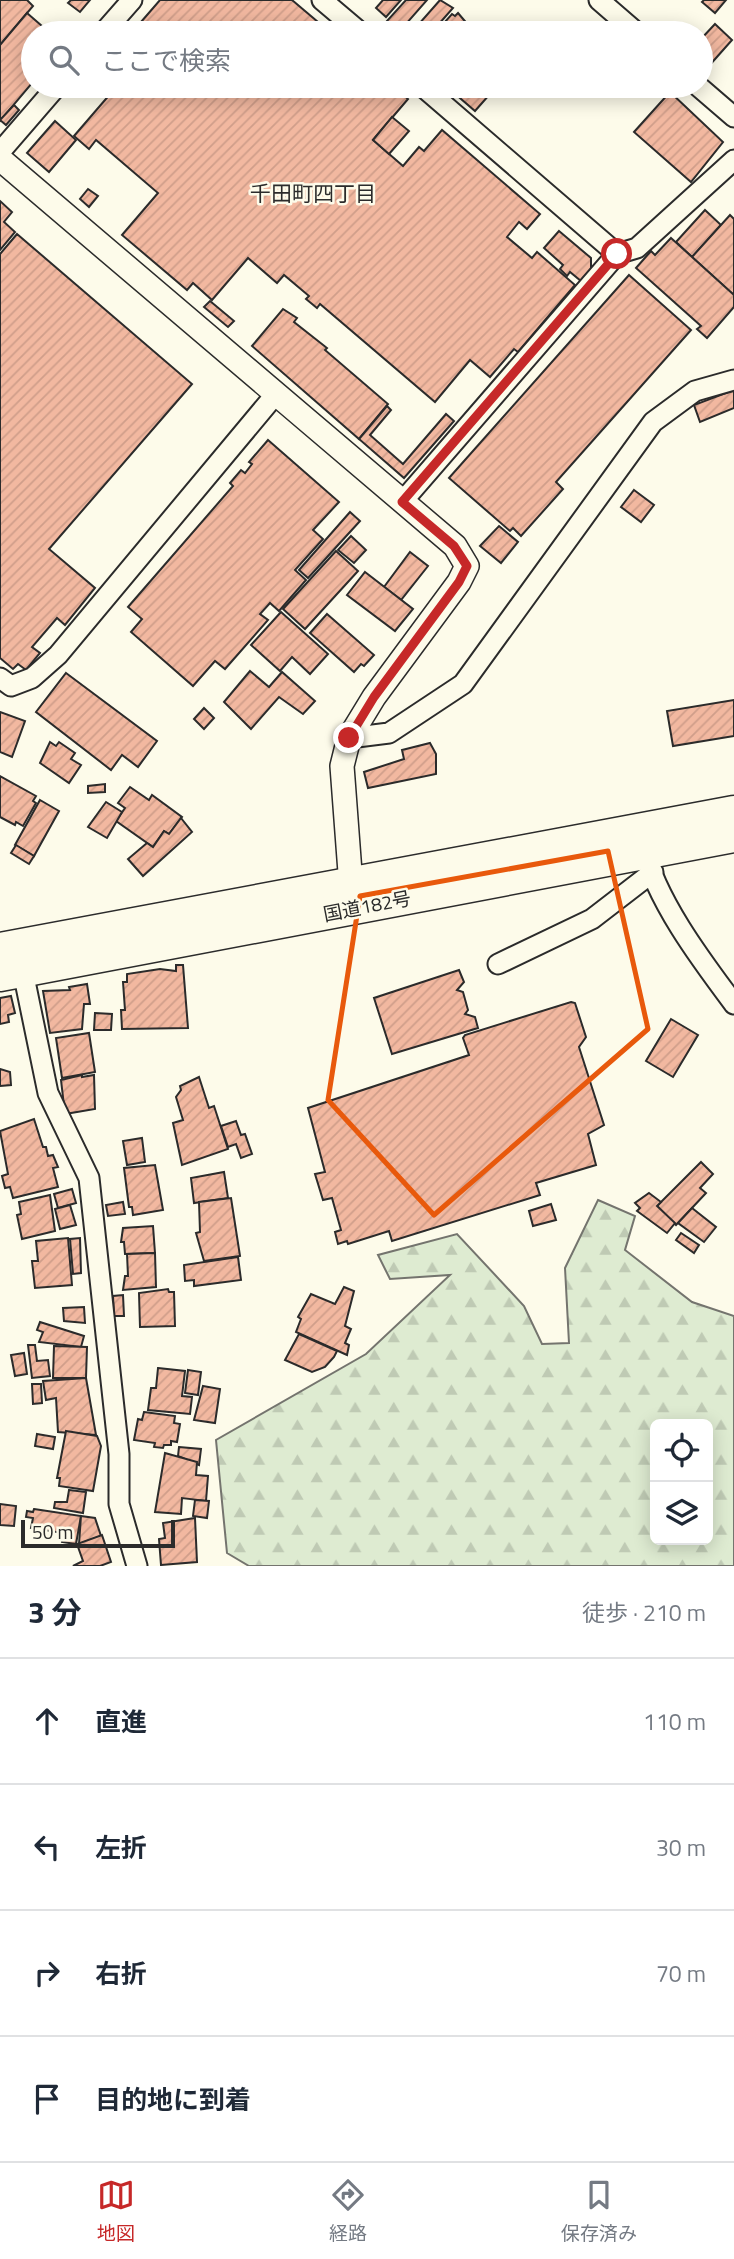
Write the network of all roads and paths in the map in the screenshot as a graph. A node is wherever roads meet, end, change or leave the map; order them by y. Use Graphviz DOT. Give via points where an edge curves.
graph roads {
  1 [pos="132,0"];
  2 [pos="322,0"];
  3 [pos="599,0"];
  4 [pos="114,21"];
  5 [pos="347,21"];
  6 [pos="623,21"];
  7 [pos="47,98"];
  8 [pos="436,98"];
  9 [pos="712,98"];
  10 [pos="734,117"];
  11 [pos="0,152"];
  12 [pos="0,159"];
  13 [pos="734,160"];
  14 [pos="617,254"];
  15 [pos="734,380"];
  16 [pos="275,395"];
  17 [pos="402,502"];
  18 [pos="0,678"];
  19 [pos="349,738"];
  20 [pos="734,812"];
  21 [pos="734,836"];
  22 [pos="646,851"];
  23 [pos="351,897"];
  24 [pos="10,961"];
  25 [pos="498,964"];
  26 [pos="734,1004"];
  27 [pos="136,1566"];
  1 -- 4 [label="street"];
  2 -- 5 [label="street"];
  3 -- 6 [label="street"];
  7 -- 11 [label="street"];
  8 -- 14 [label="street"];
  9 -- 10 [label="street"];
  12 -- 16 [label="street"];
  13 -- 14 [label="street" via="637,248"];
  14 -- 17 [label="street"];
  15 -- 19 [label="street" via="695,391 653,422 463,684 389,733"];
  16 -- 17 [label="street"];
  16 -- 18 [label="street" via="58,655 32,678 11,686"];
  17 -- 19 [label="street" via="454,546 467,566"];
  19 -- 23 [label="street" via="342,765"];
  20 -- 22 [label="highway, 国道182号"];
  21 -- 22 [label="highway, 国道182号"];
  22 -- 23 [label="highway, 国道182号"];
  22 -- 25 [label="street" via="592,919"];
  22 -- 26 [label="street" via="701,960"];
  23 -- 24 [label="highway, 国道182号"];
  24 -- 27 [label="street" via="48,1093 89,1178 119,1454 119,1504"];
}
